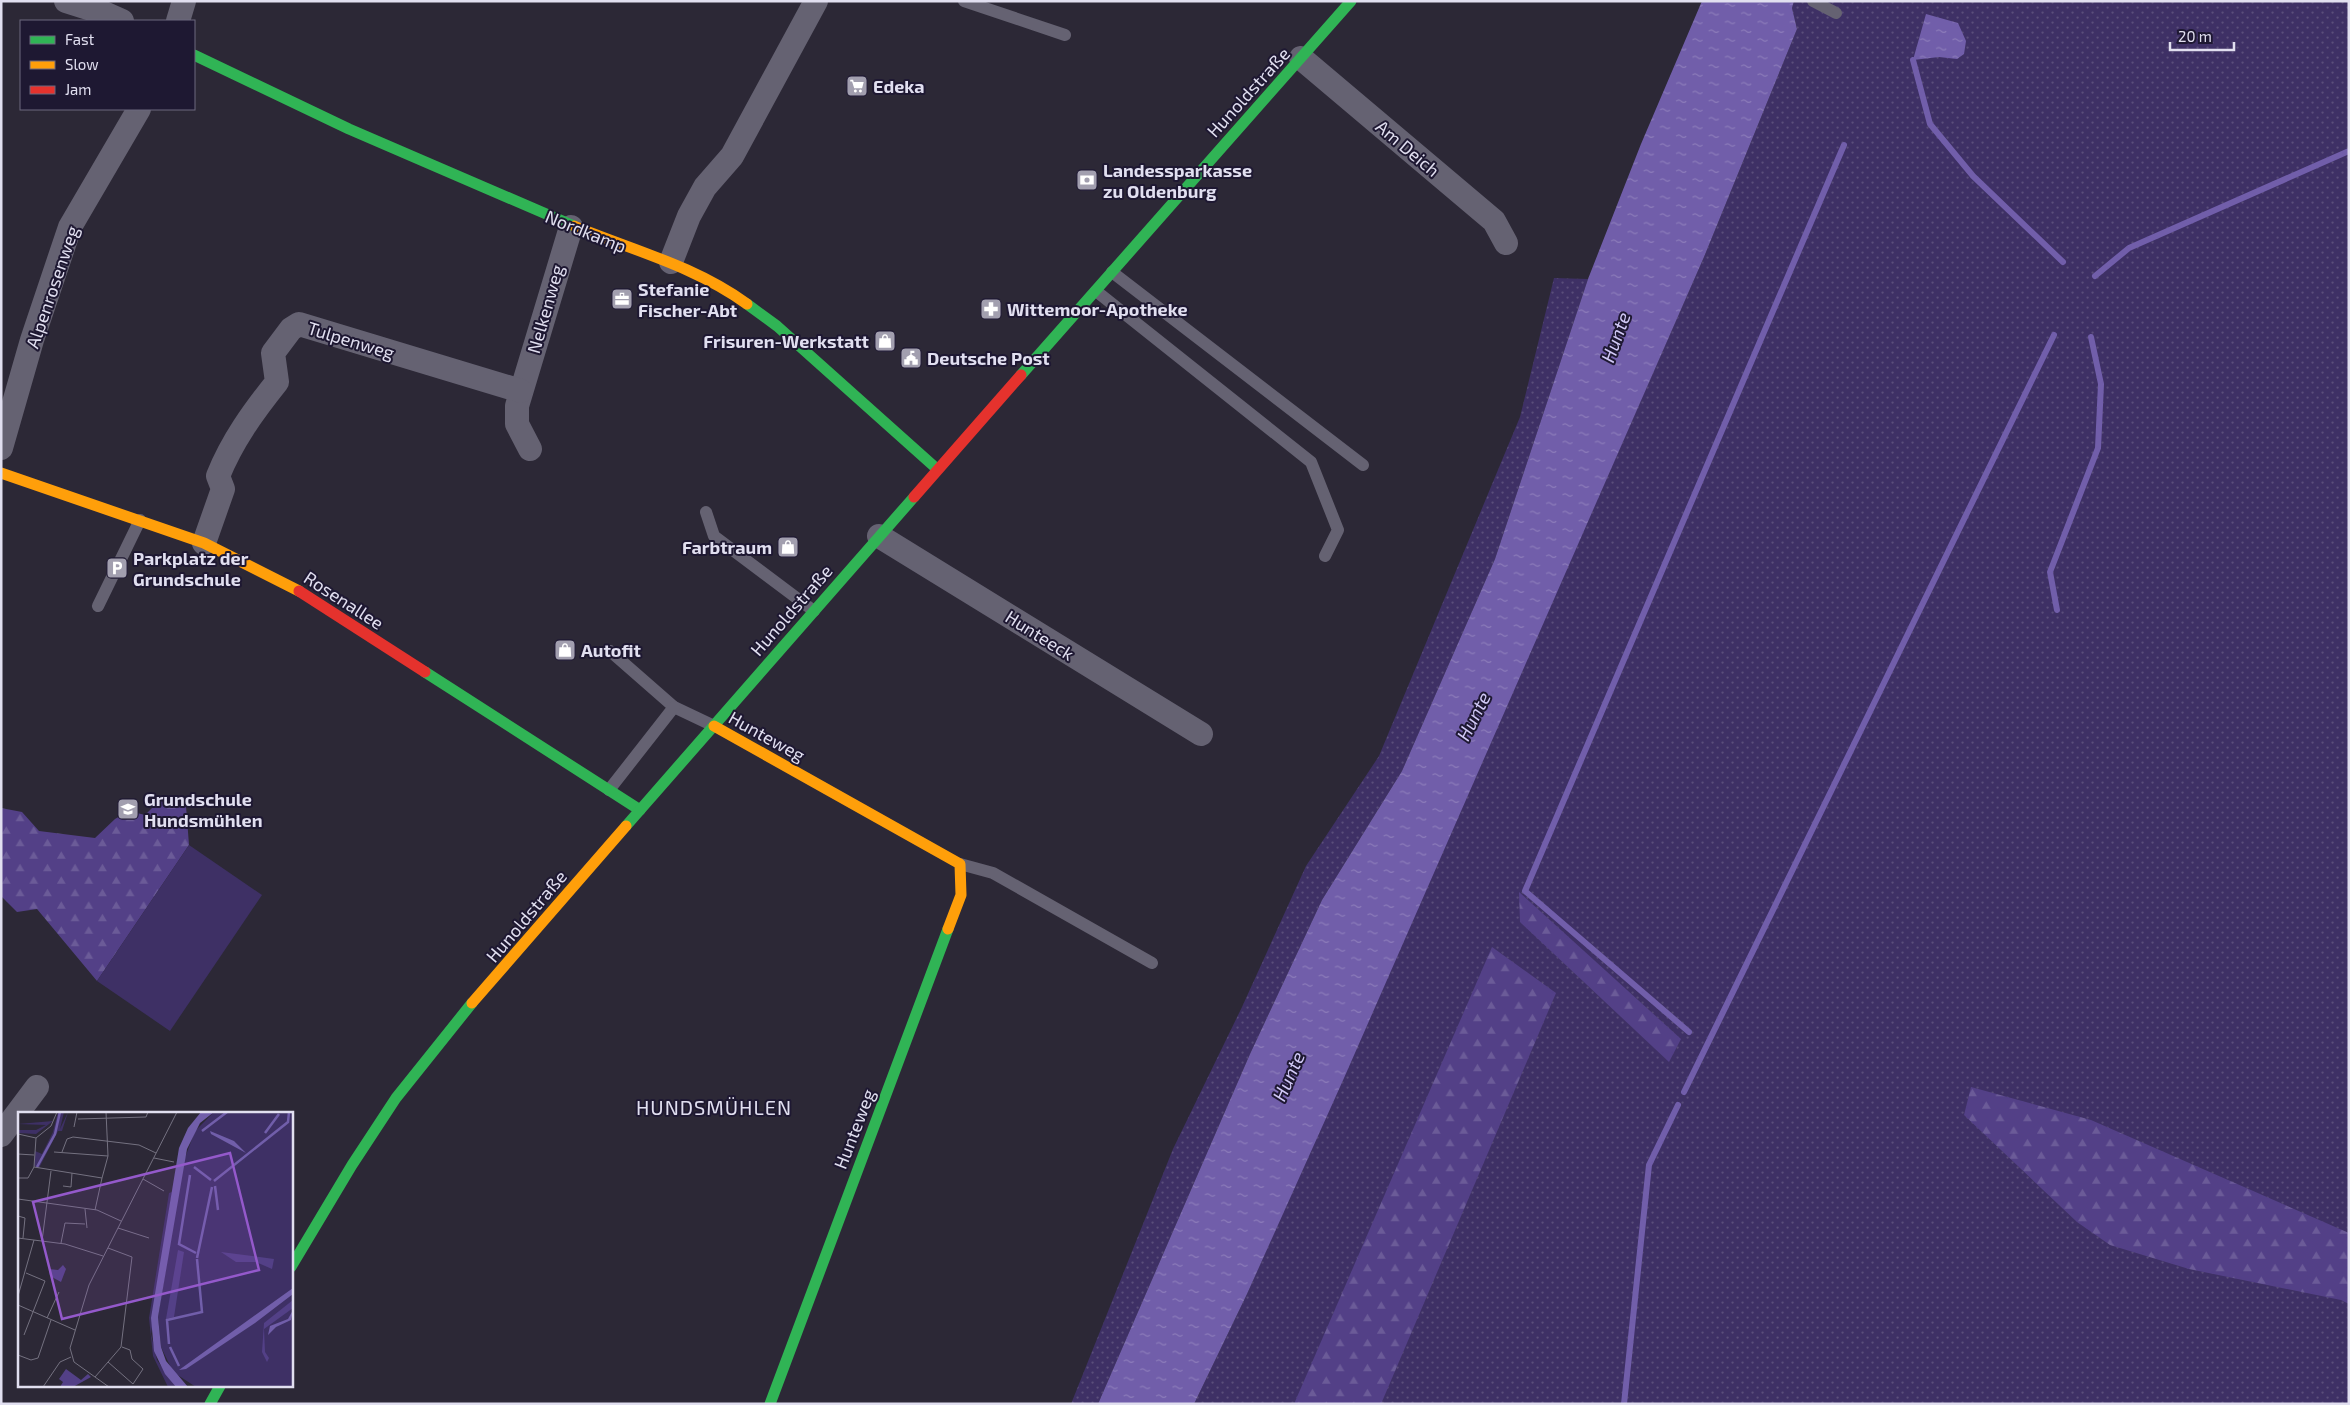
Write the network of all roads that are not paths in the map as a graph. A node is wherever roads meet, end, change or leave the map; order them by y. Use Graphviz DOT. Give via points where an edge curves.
graph roads {
  1 [pos="66,1"];
  2 [pos="184,1"];
  3 [pos="816,1"];
  4 [pos="964,1"];
  5 [pos="1351,1"];
  6 [pos="1816,2"];
  7 [pos="1836,14"];
  8 [pos="119,20"];
  9 [pos="178,20"];
  10 [pos="1065,35"];
  11 [pos="195,54"];
  12 [pos="1301,58"];
  13 [pos="139,110"];
  14 [pos="571,227"];
  15 [pos="1506,243"];
  16 [pos="671,262"];
  17 [pos="1112,272"];
  18 [pos="1096,291"];
  19 [pos="521,391"];
  20 [pos="1,448"];
  21 [pos="530,449"];
  22 [pos="1363,465"];
  23 [pos="937,469"];
  24 [pos="1,473"];
  25 [pos="706,512"];
  26 [pos="140,520"];
  27 [pos="878,536"];
  28 [pos="204,543"];
  29 [pos="1325,556"];
  30 [pos="98,606"];
  31 [pos="814,611"];
  32 [pos="610,651"];
  33 [pos="674,706"];
  34 [pos="714,726"];
  35 [pos="1201,734"];
  36 [pos="608,790"];
  37 [pos="640,810"];
  38 [pos="960,864"];
  39 [pos="1152,963"];
  40 [pos="38,1087"];
  41 [pos="19,1112"];
  42 [pos="18,1113"];
  43 [pos="1,1135"];
  44 [pos="292,1265"];
  45 [pos="219,1388"];
  46 [pos="210,1404"];
  47 [pos="770,1404"];
  1 -- 8 [label="street"];
  2 -- 9 [label="street"];
  3 -- 16 [label="street" via="732,156 705,187 688,216"];
  4 -- 10 [label="lane"];
  5 -- 12 [label="street, Hunoldstraße"];
  6 -- 7 [label="lane"];
  11 -- 14 [label="street, Nordkamp" via="349,129"];
  12 -- 15 [label="street, Am Deich" via="1494,221"];
  12 -- 17 [label="street, Hunoldstraße"];
  13 -- 20 [label="street, Alpenrosenweg" via="70,227 32,340"];
  14 -- 16 [label="street, Nordkamp"];
  14 -- 19 [label="street, Nelkenweg"];
  16 -- 23 [label="street, Nordkamp" via="728,290 777,326"];
  17 -- 18 [label="street, Hunoldstraße"];
  17 -- 22 [label="lane"];
  18 -- 23 [label="street, Hunoldstraße"];
  18 -- 29 [label="lane" via="1311,462 1338,530"];
  19 -- 21 [label="street, Nelkenweg" via="517,424"];
  19 -- 28 [label="street, Tulpenweg" via="299,324 272,353 277,382 250,415 227,454 218,476 223,489"];
  23 -- 27 [label="street, Hunoldstraße"];
  24 -- 26 [label="street, Rosenallee"];
  25 -- 31 [label="lane" via="714,536"];
  26 -- 28 [label="street, Rosenallee"];
  26 -- 30 [label="lane"];
  27 -- 31 [label="street, Hunoldstraße"];
  27 -- 35 [label="street, Hunteeck"];
  28 -- 36 [label="street, Rosenallee" via="289,585"];
  31 -- 34 [label="street, Hunoldstraße"];
  32 -- 33 [label="lane"];
  33 -- 34 [label="lane"];
  33 -- 36 [label="lane"];
  34 -- 37 [label="street, Hunoldstraße"];
  34 -- 38 [label="street, Hunteweg"];
  36 -- 37 [label="street, Rosenallee"];
  37 -- 44 [label="street, Hunoldstraße" via="396,1098"];
  38 -- 39 [label="lane, Hunteweg" via="993,873"];
  38 -- 47 [label="street, Hunteweg" via="961,895"];
  40 -- 41 [label="street"];
  42 -- 43 [label="street"];
  45 -- 46 [label="street"];
}
